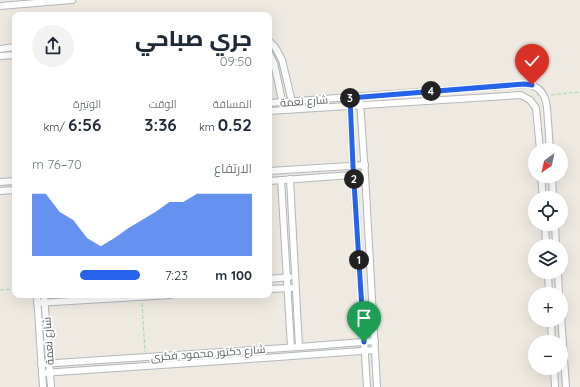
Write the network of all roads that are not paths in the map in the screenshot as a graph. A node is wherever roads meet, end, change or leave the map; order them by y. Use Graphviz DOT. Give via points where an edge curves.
graph roads {
  1 [pos="72,0"];
  2 [pos="0,6"];
  3 [pos="272,44"];
  4 [pos="12,48"];
  5 [pos="0,49"];
  6 [pos="12,55"];
  7 [pos="0,56"];
  8 [pos="272,59"];
  9 [pos="360,97"];
  10 [pos="350,98"];
  11 [pos="292,102"];
  12 [pos="283,103"];
  13 [pos="272,104"];
  14 [pos="350,105"];
  15 [pos="360,105"];
  16 [pos="293,109"];
  17 [pos="284,110"];
  18 [pos="272,111"];
  19 [pos="539,132"];
  20 [pos="549,132"];
  21 [pos="540,143"];
  22 [pos="550,143"];
  23 [pos="365,165"];
  24 [pos="353,166"];
  25 [pos="272,171"];
  26 [pos="366,174"];
  27 [pos="353,175"];
  28 [pos="281,180"];
  29 [pos="290,180"];
  30 [pos="12,181"];
  31 [pos="272,181"];
  32 [pos="0,182"];
  33 [pos="12,190"];
  34 [pos="0,191"];
  35 [pos="287,277"];
  36 [pos="295,277"];
  37 [pos="272,279"];
  38 [pos="296,287"];
  39 [pos="288,288"];
  40 [pos="272,289"];
  41 [pos="37,298"];
  42 [pos="44,298"];
  43 [pos="95,298"];
  44 [pos="37,303"];
  45 [pos="45,303"];
  46 [pos="562,327"];
  47 [pos="375,341"];
  48 [pos="364,342"];
  49 [pos="291,347"];
  50 [pos="299,347"];
  51 [pos="375,350"];
  52 [pos="364,351"];
  53 [pos="219,352"];
  54 [pos="221,361"];
  55 [pos="49,363"];
  56 [pos="41,364"];
  57 [pos="42,372"];
  58 [pos="50,372"];
  59 [pos="554,375"];
  60 [pos="43,387"];
  61 [pos="51,387"];
  62 [pos="367,387"];
  63 [pos="378,387"];
  64 [pos="555,387"];
  65 [pos="566,387"];
  1 -- 2 [label="street"];
  3 -- 11 [label="street" via="282,60"];
  4 -- 5 [label="street"];
  6 -- 7 [label="street"];
  8 -- 12 [label="street"];
  9 -- 10 [label="street, شارع نعمة"];
  9 -- 15 [label="street"];
  9 -- 20 [label="street, شارع نعمة" via="528,84 536,87 544,95"];
  10 -- 11 [label="street, شارع نعمة"];
  10 -- 14 [label="street"];
  11 -- 12 [label="street, شارع نعمة"];
  11 -- 16 [label="street"];
  12 -- 13 [label="street, شارع نعمة"];
  12 -- 17 [label="street"];
  14 -- 15 [label="street, شارع نعمة"];
  14 -- 16 [label="street, شارع نعمة"];
  14 -- 24 [label="street"];
  15 -- 19 [label="street, شارع نعمة" via="521,96 534,105"];
  15 -- 23 [label="street"];
  16 -- 17 [label="street, شارع نعمة"];
  17 -- 18 [label="street, شارع نعمة"];
  19 -- 20 [label="street"];
  19 -- 21 [label="street, شارع نعمة"];
  20 -- 22 [label="street"];
  23 -- 24 [label="street"];
  23 -- 26 [label="street"];
  24 -- 25 [label="street"];
  24 -- 27 [label="street"];
  26 -- 27 [label="street"];
  26 -- 47 [label="street"];
  27 -- 29 [label="street"];
  27 -- 48 [label="street"];
  28 -- 29 [label="street"];
  28 -- 31 [label="street"];
  28 -- 35 [label="street"];
  29 -- 36 [label="street"];
  30 -- 32 [label="street"];
  33 -- 34 [label="street"];
  35 -- 36 [label="street"];
  35 -- 37 [label="street"];
  35 -- 39 [label="street"];
  36 -- 38 [label="street"];
  38 -- 39 [label="street"];
  38 -- 50 [label="street"];
  39 -- 40 [label="street"];
  39 -- 49 [label="street"];
  41 -- 44 [label="street, شارع نعمة"];
  42 -- 45 [label="street, شارع نعمة"];
  43 -- 45 [label="street"];
  44 -- 45 [label="street"];
  44 -- 56 [label="street, شارع نعمة"];
  45 -- 55 [label="street, شارع نعمة"];
  46 -- 65 [label="street"];
  47 -- 48 [label="street, شارع دكتور محمود فكرى"];
  47 -- 51 [label="street"];
  48 -- 50 [label="street, شارع دكتور محمود فكرى"];
  48 -- 52 [label="street"];
  49 -- 50 [label="street, شارع دكتور محمود فكرى"];
  49 -- 53 [label="street, شارع دكتور محمود فكرى"];
  51 -- 52 [label="street, شارع دكتور محمود فكرى"];
  51 -- 63 [label="street"];
  52 -- 54 [label="street, شارع دكتور محمود فكرى"];
  52 -- 62 [label="street"];
  53 -- 54 [label="street"];
  53 -- 55 [label="street, شارع دكتور محمود فكرى"];
  54 -- 58 [label="street, شارع دكتور محمود فكرى"];
  55 -- 56 [label="street, شارع دكتور محمود فكرى"];
  55 -- 58 [label="street, شارع نعمة"];
  56 -- 57 [label="street, شارع نعمة"];
  57 -- 58 [label="street, شارع دكتور محمود فكرى"];
  57 -- 60 [label="street, شارع نعمة"];
  58 -- 61 [label="street, شارع نعمة"];
  59 -- 64 [label="street"];
}
